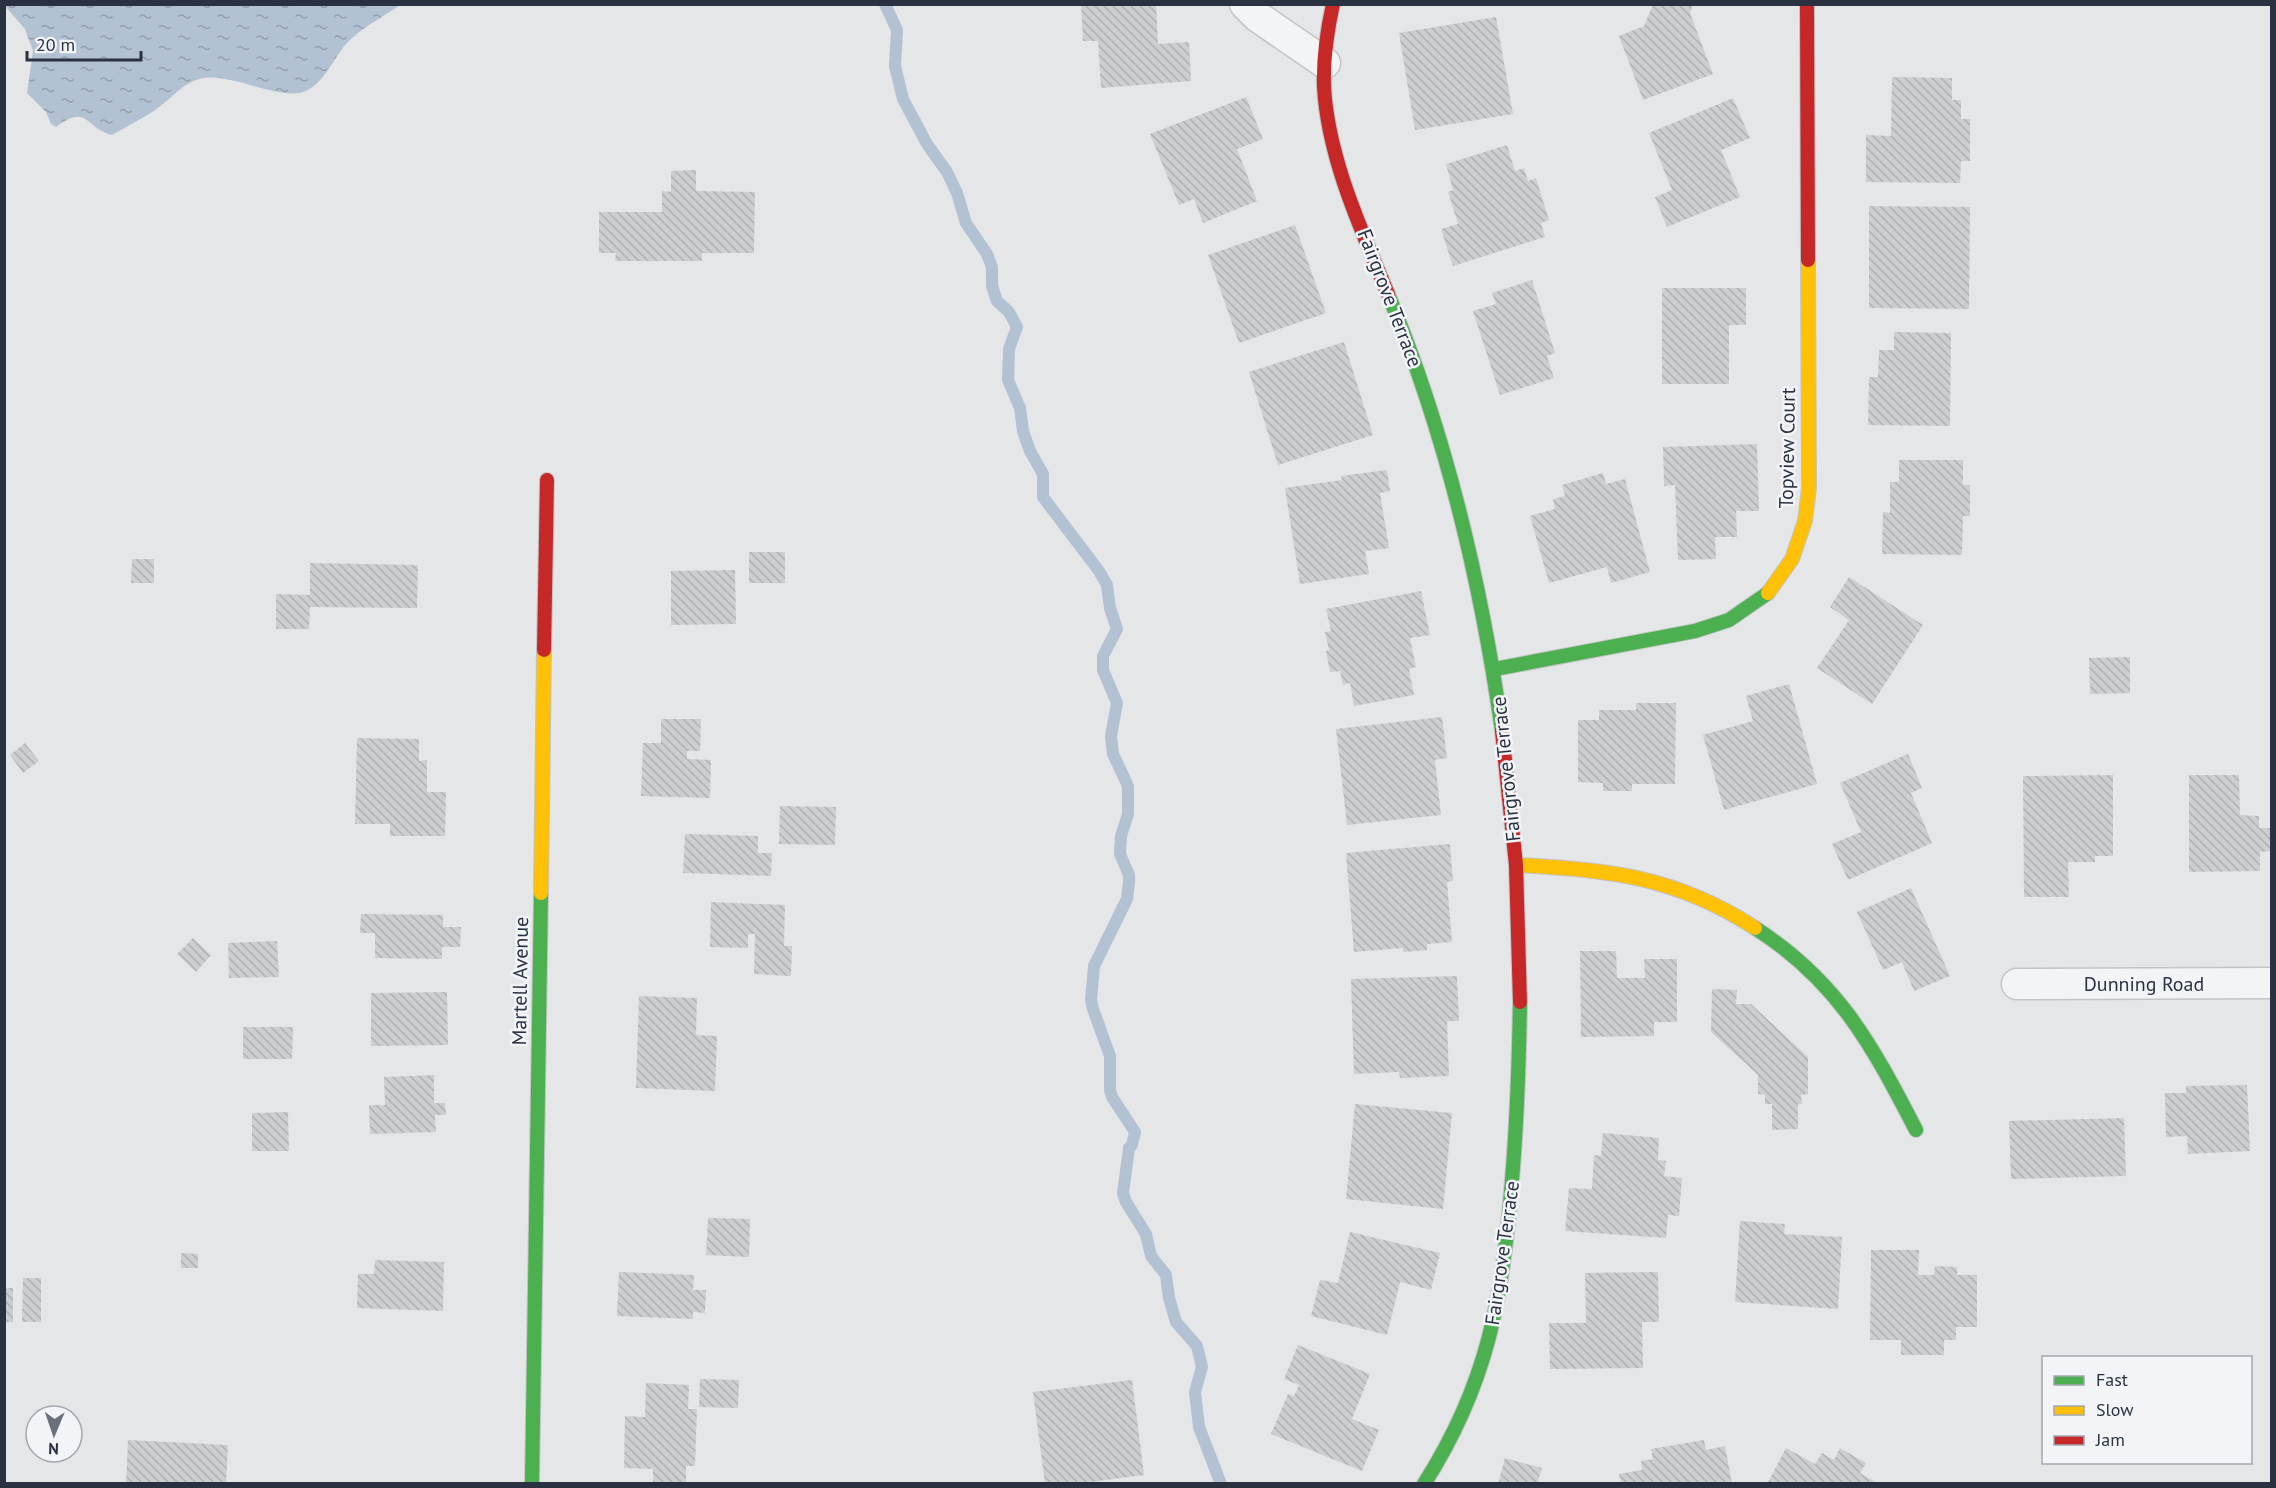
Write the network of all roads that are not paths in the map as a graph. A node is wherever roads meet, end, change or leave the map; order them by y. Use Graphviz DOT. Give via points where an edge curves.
graph roads {
  1 [pos="1245,4"];
  2 [pos="1333,4"];
  3 [pos="1807,7"];
  4 [pos="1325,63"];
  5 [pos="547,480"];
  6 [pos="1495,669"];
  7 [pos="1516,865"];
  8 [pos="2271,983"];
  9 [pos="2018,984"];
  10 [pos="1916,1130"];
  11 [pos="532,1484"];
  12 [pos="1424,1484"];
  1 -- 4 [label="street"];
  2 -- 4 [label="street, Fairgrove Terrace"];
  3 -- 6 [label="street, Topview Court" via="1809,488 1805,520 1792,559 1767,595 1729,620 1695,631"];
  4 -- 6 [label="street, Fairgrove Terrace" via="1325,95 1340,162 1425,392 1464,531"];
  5 -- 11 [label="street, Martell Avenue"];
  6 -- 7 [label="street, Fairgrove Terrace"];
  7 -- 10 [label="street" via="1566,867 1662,883 1712,903 1760,930 1811,971 1847,1011 1886,1072"];
  7 -- 12 [label="street, Fairgrove Terrace" via="1521,944 1519,1088 1500,1287 1490,1342 1468,1404"];
  8 -- 9 [label="street, Dunning Road"];
}
